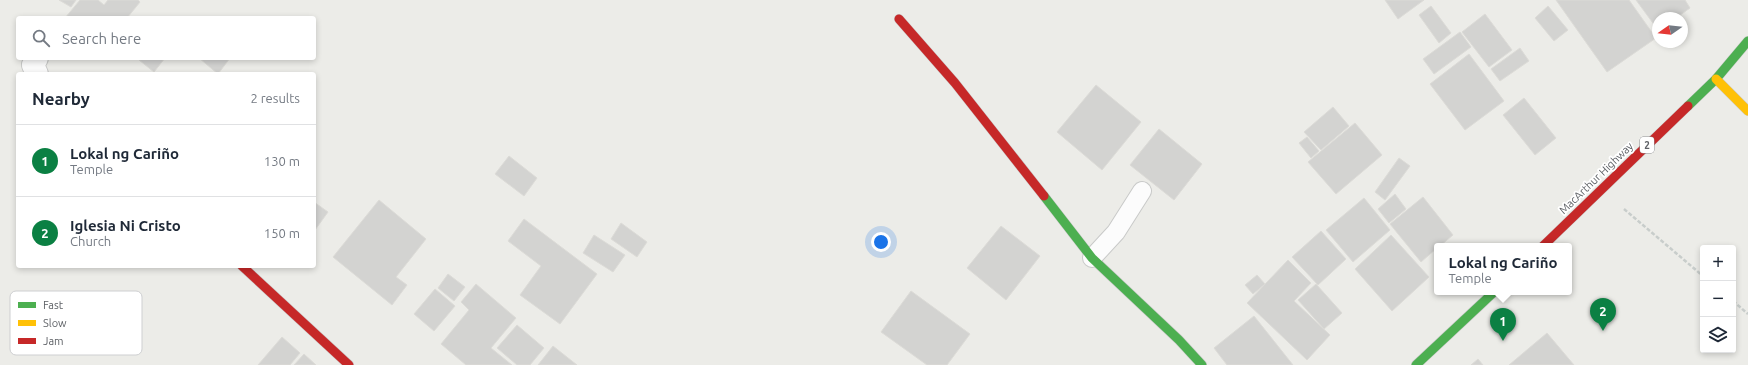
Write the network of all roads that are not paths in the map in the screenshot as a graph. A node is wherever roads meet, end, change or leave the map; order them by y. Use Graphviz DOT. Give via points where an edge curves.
graph roads {
  1 [pos="899,19"];
  2 [pos="1748,41"];
  3 [pos="36,60"];
  4 [pos="36,72"];
  5 [pos="1716,79"];
  6 [pos="1748,111"];
  7 [pos="1142,191"];
  8 [pos="1546,243"];
  9 [pos="1092,258"];
  10 [pos="244,268"];
  11 [pos="1491,295"];
  12 [pos="349,365"];
  13 [pos="1202,365"];
  14 [pos="1416,365"];
  1 -- 9 [label="main road" via="955,83"];
  2 -- 5 [label="main road, MacArthur Highway / 2"];
  3 -- 4 [label="street" via="33,65"];
  5 -- 6 [label="main road"];
  5 -- 8 [label="main road, MacArthur Highway / 2"];
  7 -- 9 [label="lane" via="1116,232"];
  9 -- 13 [label="main road"];
  10 -- 12 [label="main road"];
  11 -- 14 [label="main road"];
}
